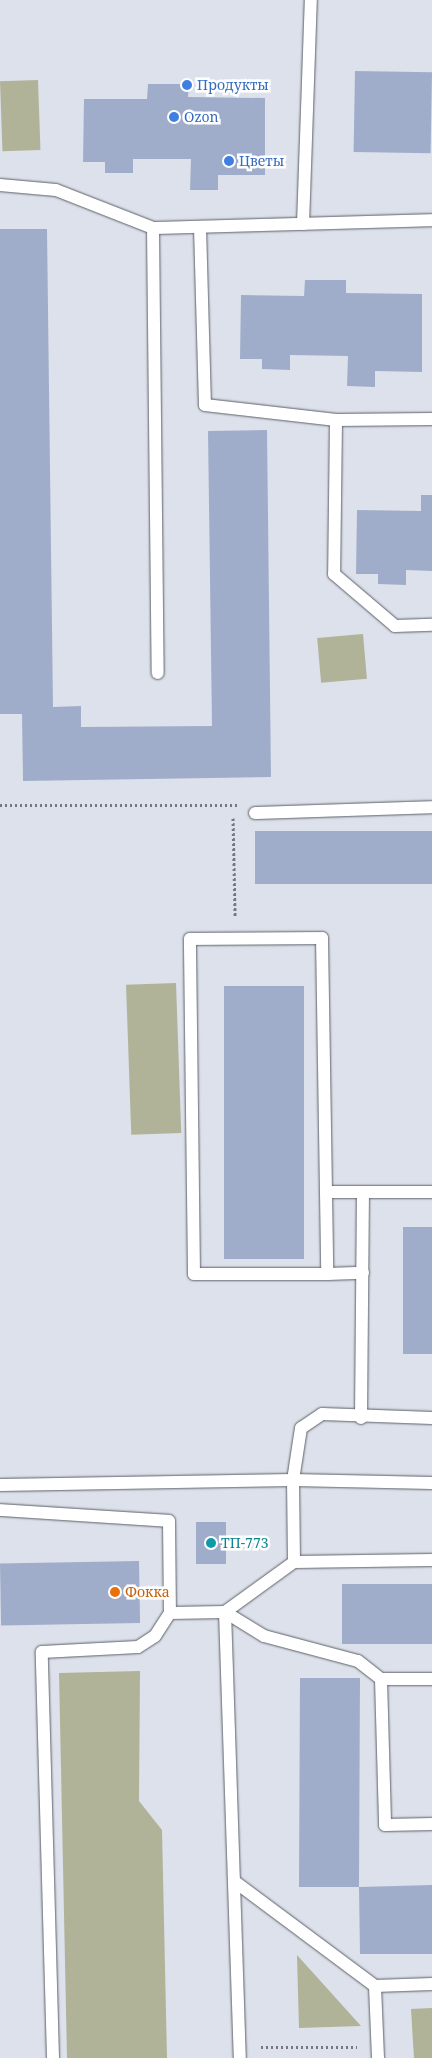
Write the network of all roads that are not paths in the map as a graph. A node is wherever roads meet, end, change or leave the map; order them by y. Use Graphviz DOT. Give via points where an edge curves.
graph roads {
  1 [pos="310,0"];
  2 [pos="0,185"];
  3 [pos="432,220"];
  4 [pos="303,224"];
  5 [pos="200,227"];
  6 [pos="154,228"];
  7 [pos="432,418"];
  8 [pos="336,420"];
  9 [pos="432,625"];
  10 [pos="158,673"];
  11 [pos="432,807"];
  12 [pos="255,814"];
  13 [pos="327,1192"];
  14 [pos="363,1192"];
  15 [pos="432,1192"];
  16 [pos="363,1273"];
  17 [pos="327,1274"];
  18 [pos="361,1418"];
  19 [pos="432,1418"];
  20 [pos="293,1480"];
  21 [pos="432,1483"];
  22 [pos="0,1485"];
  23 [pos="0,1510"];
  24 [pos="432,1560"];
  25 [pos="294,1562"];
  26 [pos="224,1612"];
  27 [pos="170,1614"];
  28 [pos="381,1679"];
  29 [pos="432,1679"];
  30 [pos="432,1824"];
  31 [pos="234,1882"];
  32 [pos="432,1984"];
  33 [pos="375,1986"];
  34 [pos="240,2052"];
  35 [pos="378,2052"];
  36 [pos="53,2058"];
  1 -- 4 [label="lane"];
  2 -- 6 [label="lane" via="56,190"];
  3 -- 4 [label="lane"];
  4 -- 5 [label="lane"];
  5 -- 6 [label="lane"];
  5 -- 8 [label="lane" via="205,405"];
  6 -- 10 [label="lane"];
  7 -- 8 [label="lane"];
  8 -- 9 [label="lane" via="334,574 395,626"];
  11 -- 12 [label="lane"];
  13 -- 14 [label="lane"];
  13 -- 17 [label="lane"];
  13 -- 17 [label="lane" via="322,938 190,939 194,1274"];
  14 -- 15 [label="lane"];
  14 -- 16 [label="lane"];
  16 -- 17 [label="lane"];
  16 -- 18 [label="lane"];
  18 -- 19 [label="lane"];
  18 -- 20 [label="lane" via="322,1414 301,1428"];
  20 -- 21 [label="lane"];
  20 -- 22 [label="lane"];
  20 -- 25 [label="lane"];
  23 -- 27 [label="lane" via="169,1521"];
  24 -- 25 [label="lane"];
  25 -- 26 [label="lane"];
  26 -- 27 [label="lane"];
  26 -- 28 [label="lane" via="264,1636 358,1661"];
  26 -- 31 [label="lane"];
  27 -- 36 [label="lane" via="155,1636 138,1647 42,1652"];
  28 -- 29 [label="lane"];
  28 -- 30 [label="lane" via="386,1825"];
  31 -- 33 [label="lane"];
  31 -- 34 [label="lane"];
  32 -- 33 [label="lane"];
  33 -- 35 [label="lane"];
}
